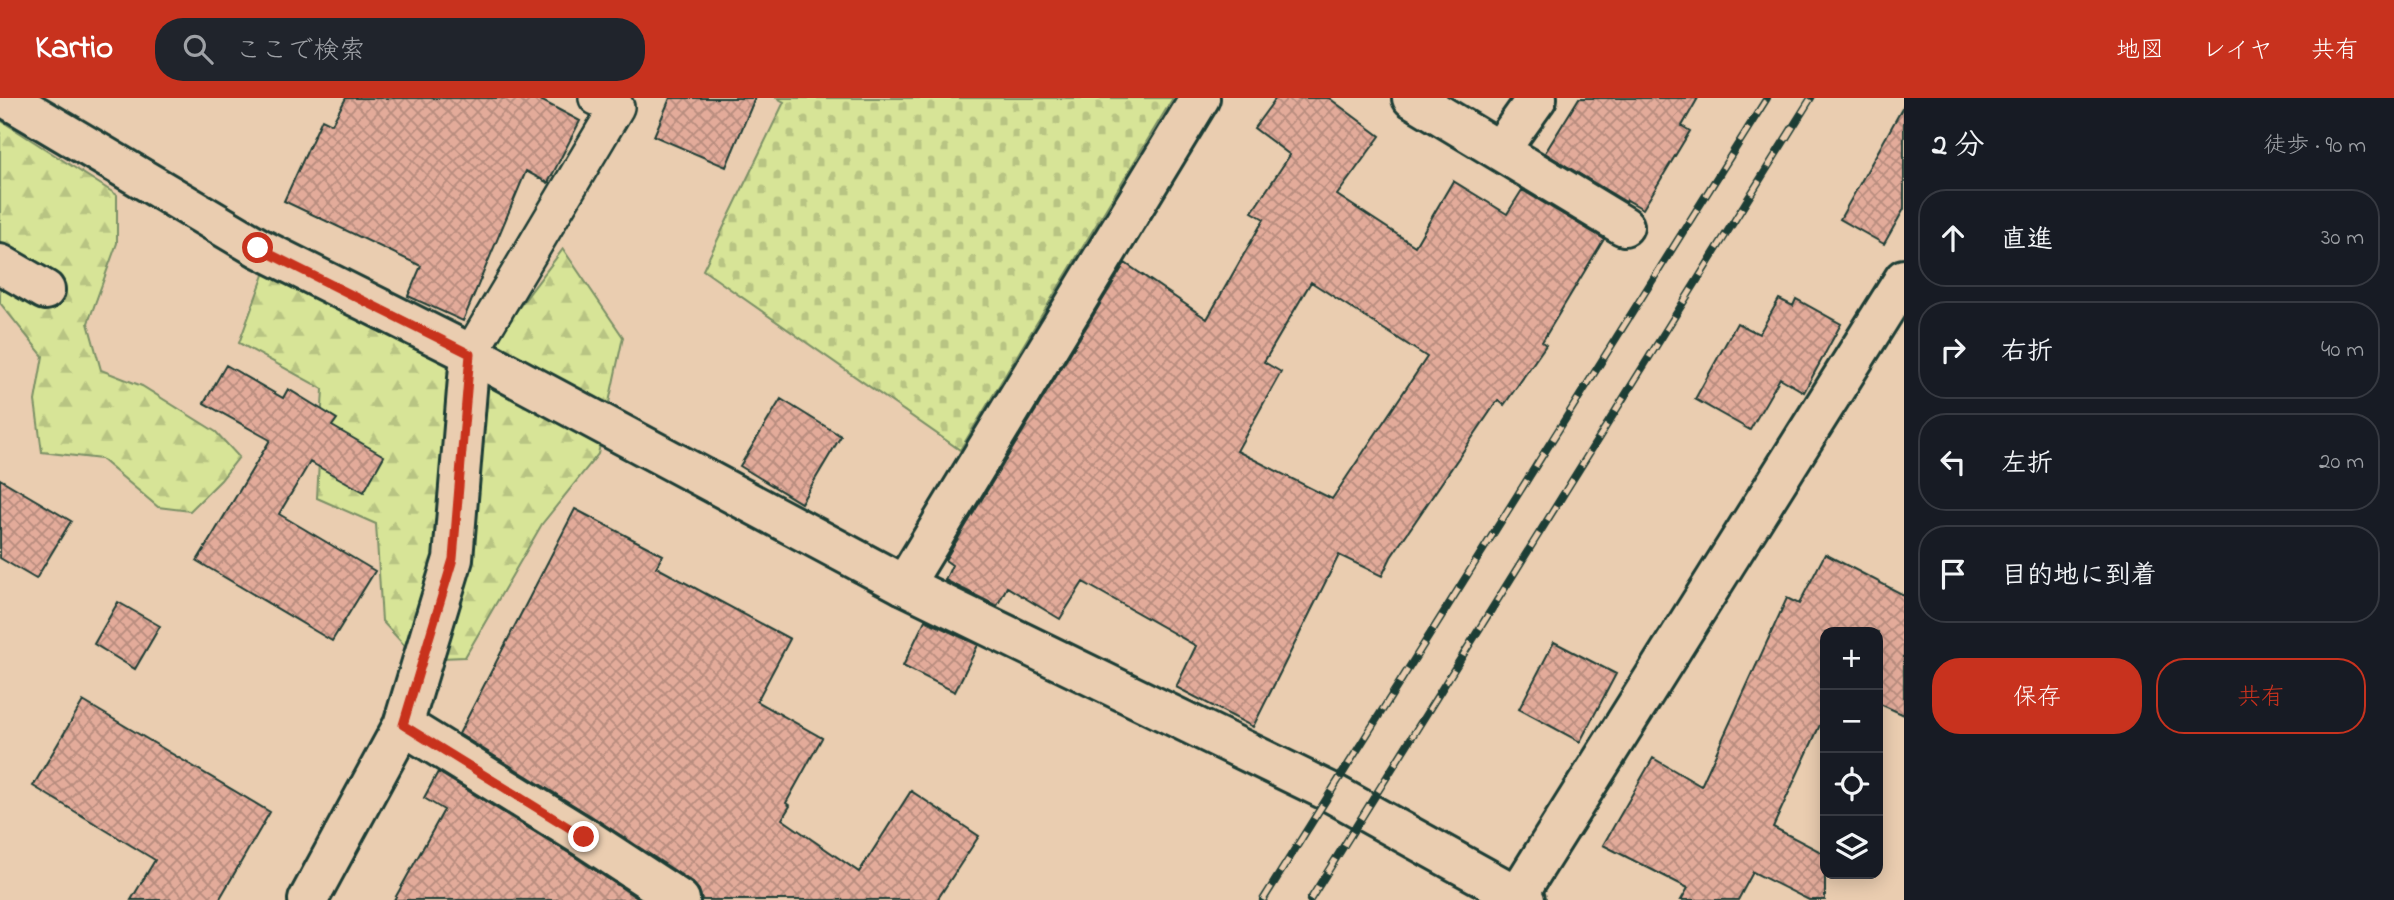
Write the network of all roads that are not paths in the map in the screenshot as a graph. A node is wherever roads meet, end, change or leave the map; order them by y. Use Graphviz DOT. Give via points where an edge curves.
graph roads {
  1 [pos="6,98"];
  2 [pos="596,98"];
  3 [pos="1200,98"];
  4 [pos="1412,98"];
  5 [pos="1537,98"];
  6 [pos="1500,150"];
  7 [pos="1624,226"];
  8 [pos="0,264"];
  9 [pos="1904,279"];
  10 [pos="45,290"];
  11 [pos="470,354"];
  12 [pos="904,585"];
  13 [pos="403,725"];
  14 [pos="1521,898"];
  15 [pos="308,900"];
  16 [pos="681,900"];
  1 -- 11 [label="street" via="258,248"];
  2 -- 11 [label="lane" via="617,107"];
  3 -- 12 [label="street"];
  4 -- 6 [label="street"];
  5 -- 6 [label="street"];
  6 -- 7 [label="street"];
  8 -- 10 [label="street"];
  9 -- 14 [label="street"];
  11 -- 12 [label="street"];
  11 -- 13 [label="street" via="453,559"];
  12 -- 14 [label="street" via="1330,792"];
  13 -- 15 [label="street"];
  13 -- 16 [label="street"];
}
